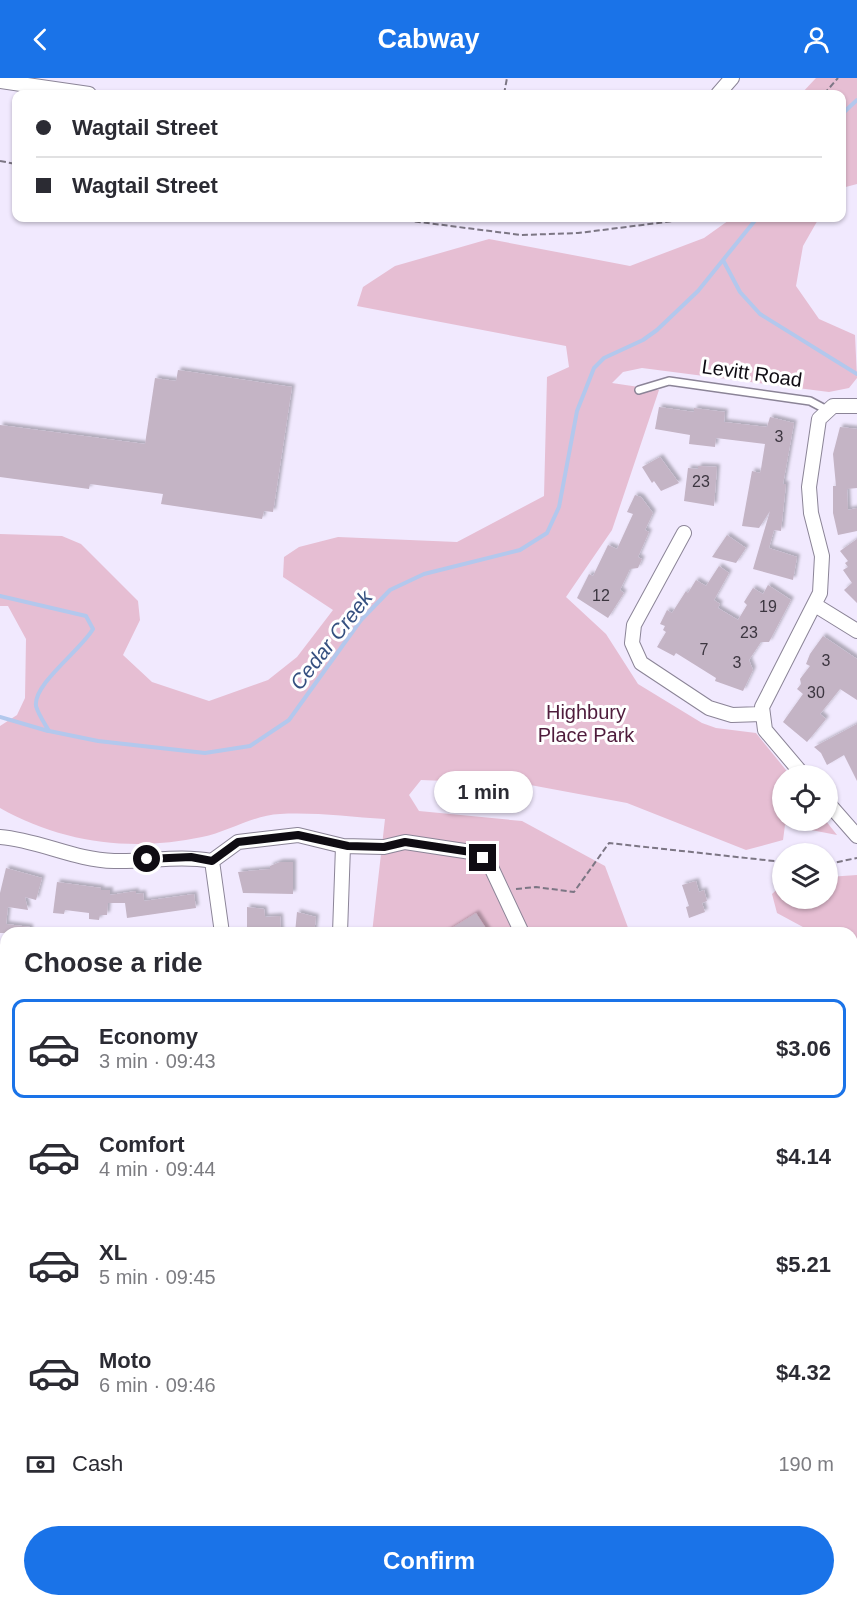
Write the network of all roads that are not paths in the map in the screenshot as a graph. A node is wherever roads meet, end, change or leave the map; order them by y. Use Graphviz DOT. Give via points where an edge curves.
graph roads {
  1 [pos="732,78"];
  2 [pos="0,81"];
  3 [pos="62,90"];
  4 [pos="722,90"];
  5 [pos="639,390"];
  6 [pos="857,406"];
  7 [pos="826,410"];
  8 [pos="684,533"];
  9 [pos="814,605"];
  10 [pos="857,631"];
  11 [pos="762,714"];
  12 [pos="795,765"];
  13 [pos="838,814"];
  14 [pos="857,836"];
  15 [pos="0,837"];
  16 [pos="343,846"];
  17 [pos="212,861"];
  18 [pos="221,927"];
  19 [pos="340,927"];
  20 [pos="519,927"];
  1 -- 4 [label="street"];
  2 -- 3 [label="street"];
  5 -- 7 [label="lane, Levitt Road" via="669,381 810,401"];
  6 -- 7 [label="street, Levitt Road" via="838,405"];
  7 -- 9 [label="street" via="817,428 809,487 823,568"];
  8 -- 11 [label="street" via="634,625 632,643 641,663 709,708 732,714"];
  9 -- 10 [label="street"];
  9 -- 11 [label="street" via="764,702"];
  11 -- 12 [label="street" via="769,735"];
  13 -- 14 [label="street"];
  15 -- 17 [label="street" via="71,856 114,861 191,857"];
  16 -- 17 [label="street" via="298,835 238,842"];
  16 -- 19 [label="street"];
  16 -- 20 [label="street" via="384,847 405,842 471,852 491,867"];
  17 -- 18 [label="street"];
}
